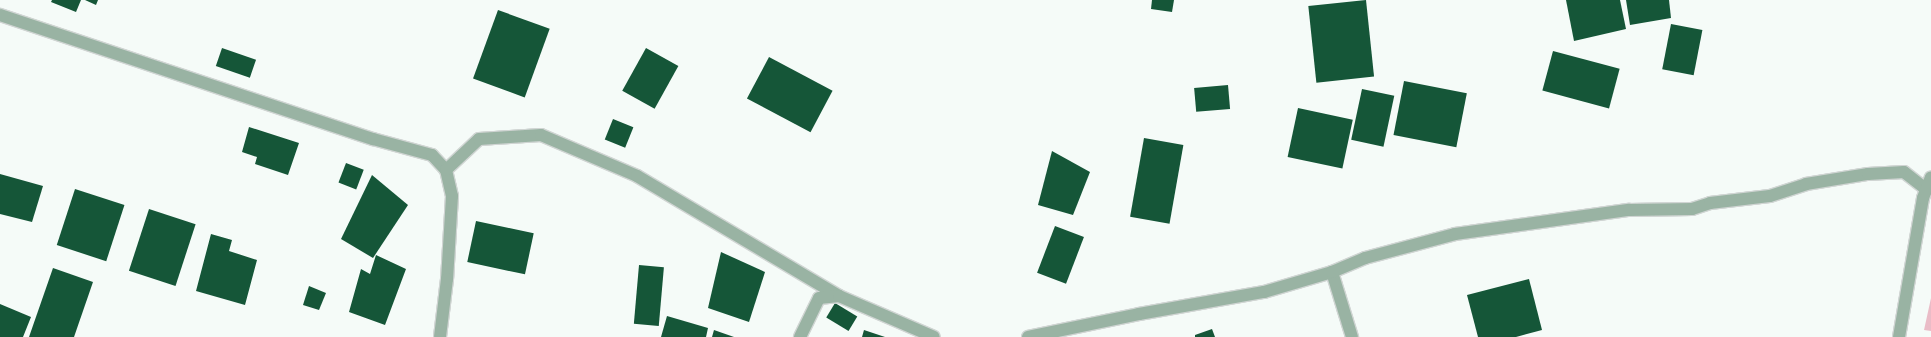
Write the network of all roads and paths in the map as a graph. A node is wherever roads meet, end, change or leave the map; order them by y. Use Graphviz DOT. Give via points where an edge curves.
graph roads {
  1 [pos="0,15"];
  2 [pos="446,170"];
  3 [pos="1931,177"];
  4 [pos="1927,190"];
  5 [pos="1332,272"];
  6 [pos="839,296"];
  7 [pos="440,337"];
  8 [pos="800,337"];
  9 [pos="934,337"];
  10 [pos="1028,337"];
  11 [pos="1352,337"];
  12 [pos="1899,337"];
  1 -- 2 [label="street" via="373,138 432,155"];
  2 -- 6 [label="street" via="479,139 541,134 637,176"];
  2 -- 7 [label="street" via="452,196 447,279"];
  3 -- 4 [label="street"];
  4 -- 5 [label="street" via="1904,172 1868,174 1806,184 1770,196 1710,203 1692,209 1629,210 1455,234 1365,258"];
  4 -- 12 [label="street" via="1923,198"];
  5 -- 10 [label="street" via="1264,292"];
  5 -- 11 [label="street"];
  6 -- 8 [label="street" via="819,298"];
  6 -- 9 [label="street"];
}
